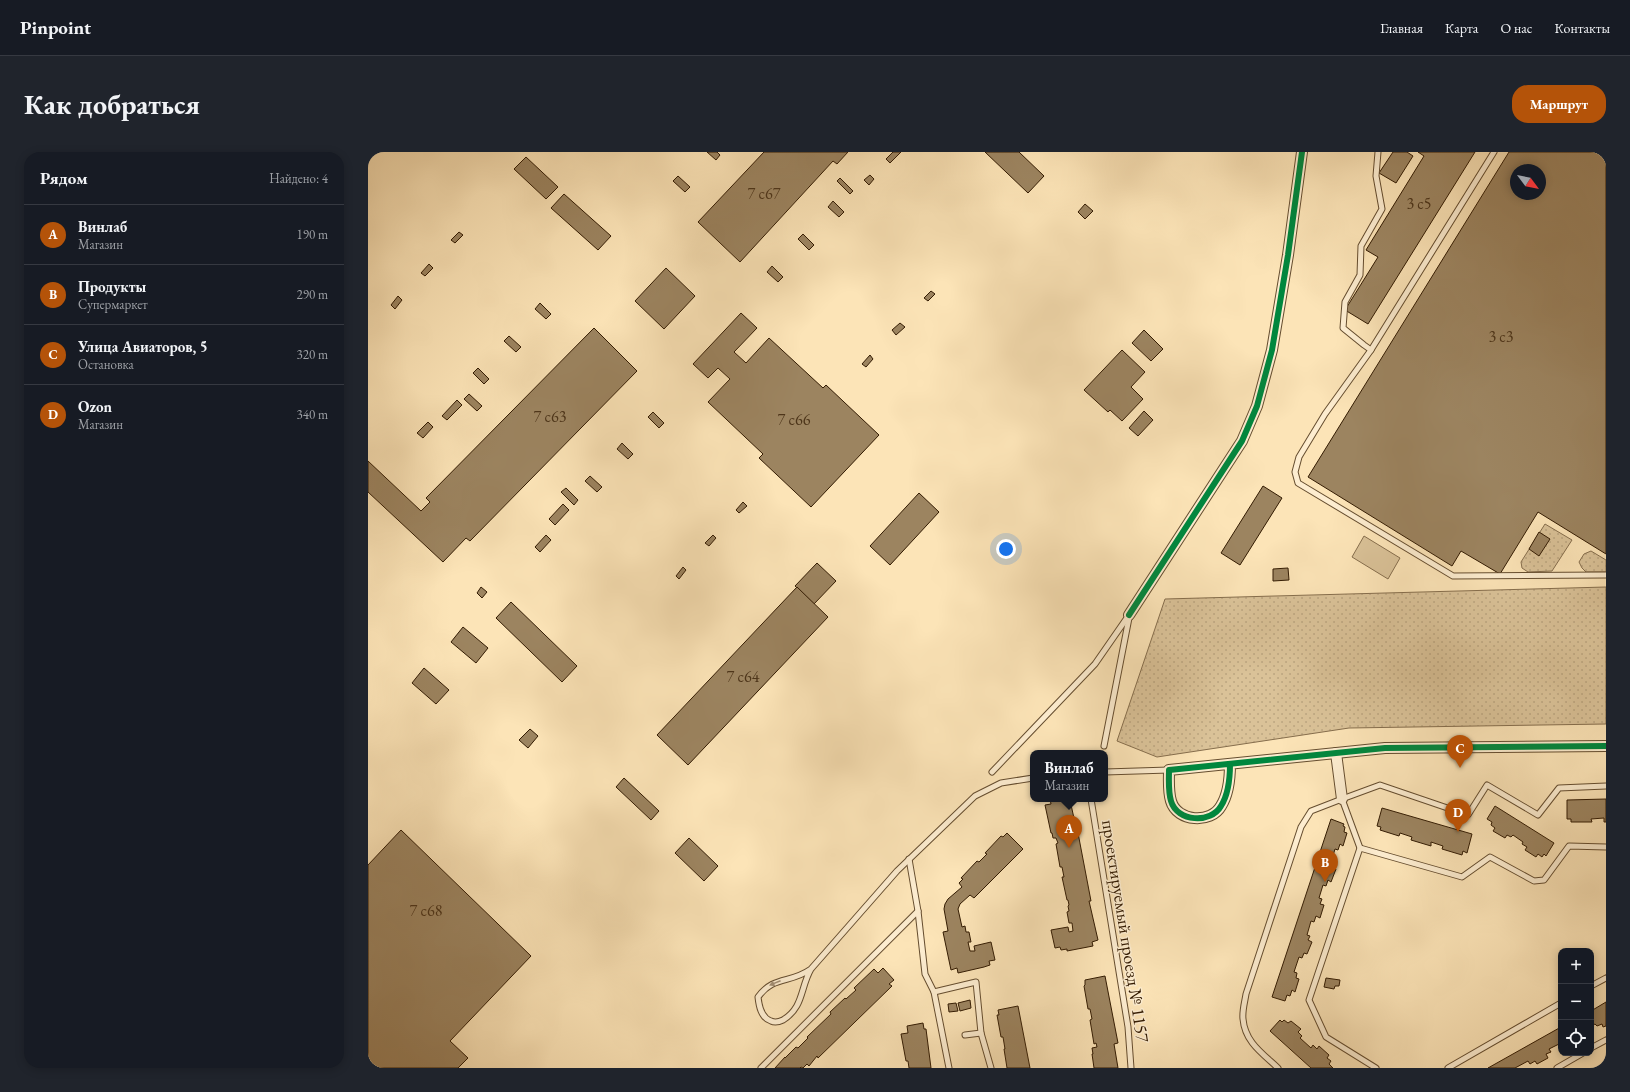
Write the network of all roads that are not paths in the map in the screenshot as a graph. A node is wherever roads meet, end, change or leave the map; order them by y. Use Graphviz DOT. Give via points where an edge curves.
graph roads {
  1 [pos="1302,152"];
  2 [pos="1378,152"];
  3 [pos="1494,152"];
  4 [pos="1371,350"];
  5 [pos="1606,575"];
  6 [pos="1129,615"];
  7 [pos="1104,746"];
  8 [pos="1606,746"];
  9 [pos="1336,753"];
  10 [pos="1230,764"];
  11 [pos="1170,770"];
  12 [pos="992,772"];
  13 [pos="1108,772"];
  14 [pos="1030,778"];
  15 [pos="1606,786"];
  16 [pos="1342,799"];
  17 [pos="1091,802"];
  18 [pos="1606,847"];
  19 [pos="1360,848"];
  20 [pos="909,859"];
  21 [pos="918,911"];
  22 [pos="811,969"];
  23 [pos="1606,978"];
  24 [pos="1594,984"];
  25 [pos="934,992"];
  26 [pos="1558,1006"];
  27 [pos="981,1033"];
  28 [pos="965,1035"];
  29 [pos="1606,1040"];
  30 [pos="1594,1046"];
  31 [pos="1578,1056"];
  32 [pos="761,1068"];
  33 [pos="949,1068"];
  34 [pos="991,1068"];
  35 [pos="1131,1068"];
  36 [pos="1278,1068"];
  37 [pos="1376,1068"];
  38 [pos="1448,1068"];
  39 [pos="1557,1068"];
  1 -- 6 [label="street" via="1292,232 1273,343 1258,406 1242,441"];
  2 -- 4 [label="lane" via="1376,176 1382,209 1361,246 1360,274 1345,302 1343,328"];
  3 -- 4 [label="lane"];
  4 -- 5 [label="lane" via="1325,414 1299,457 1295,472 1298,482 1453,576"];
  6 -- 7 [label="lane"];
  6 -- 12 [label="lane" via="1095,664"];
  8 -- 9 [label="street" via="1385,748"];
  9 -- 10 [label="street"];
  9 -- 16 [label="street"];
  10 -- 11 [label="street"];
  10 -- 11 [label="street" via="1228,784 1221,806 1214,814 1199,818 1189,817 1175,808 1171,801"];
  11 -- 13 [label="lane"];
  14 -- 20 [label="lane" via="1000,783 975,796"];
  15 -- 16 [label="lane" via="1559,788 1538,816 1487,784 1468,815 1380,786"];
  16 -- 19 [label="lane"];
  16 -- 36 [label="lane" via="1311,811 1301,827 1246,994 1243,1017 1245,1031 1250,1042"];
  17 -- 35 [label="lane, проектируемый проезд № 1157" via="1128,1027"];
  18 -- 19 [label="lane" via="1569,846 1544,880 1534,881 1490,857 1462,878"];
  19 -- 37 [label="lane" via="1309,1000 1326,1037"];
  20 -- 21 [label="lane"];
  20 -- 22 [label="lane"];
  21 -- 25 [label="lane" via="925,974"];
  21 -- 32 [label="lane"];
  22 -- 22 [label="lane, one-way" via="797,977 778,981 763,990 758,997 759,1007 768,1019 772,1022 788,1017 800,1003 806,977"];
  23 -- 24 [label="lane"];
  25 -- 27 [label="lane" via="976,982"];
  25 -- 33 [label="lane"];
  26 -- 38 [label="lane"];
  27 -- 28 [label="lane"];
  27 -- 34 [label="lane"];
  29 -- 30 [label="lane"];
  31 -- 39 [label="lane"];
}
